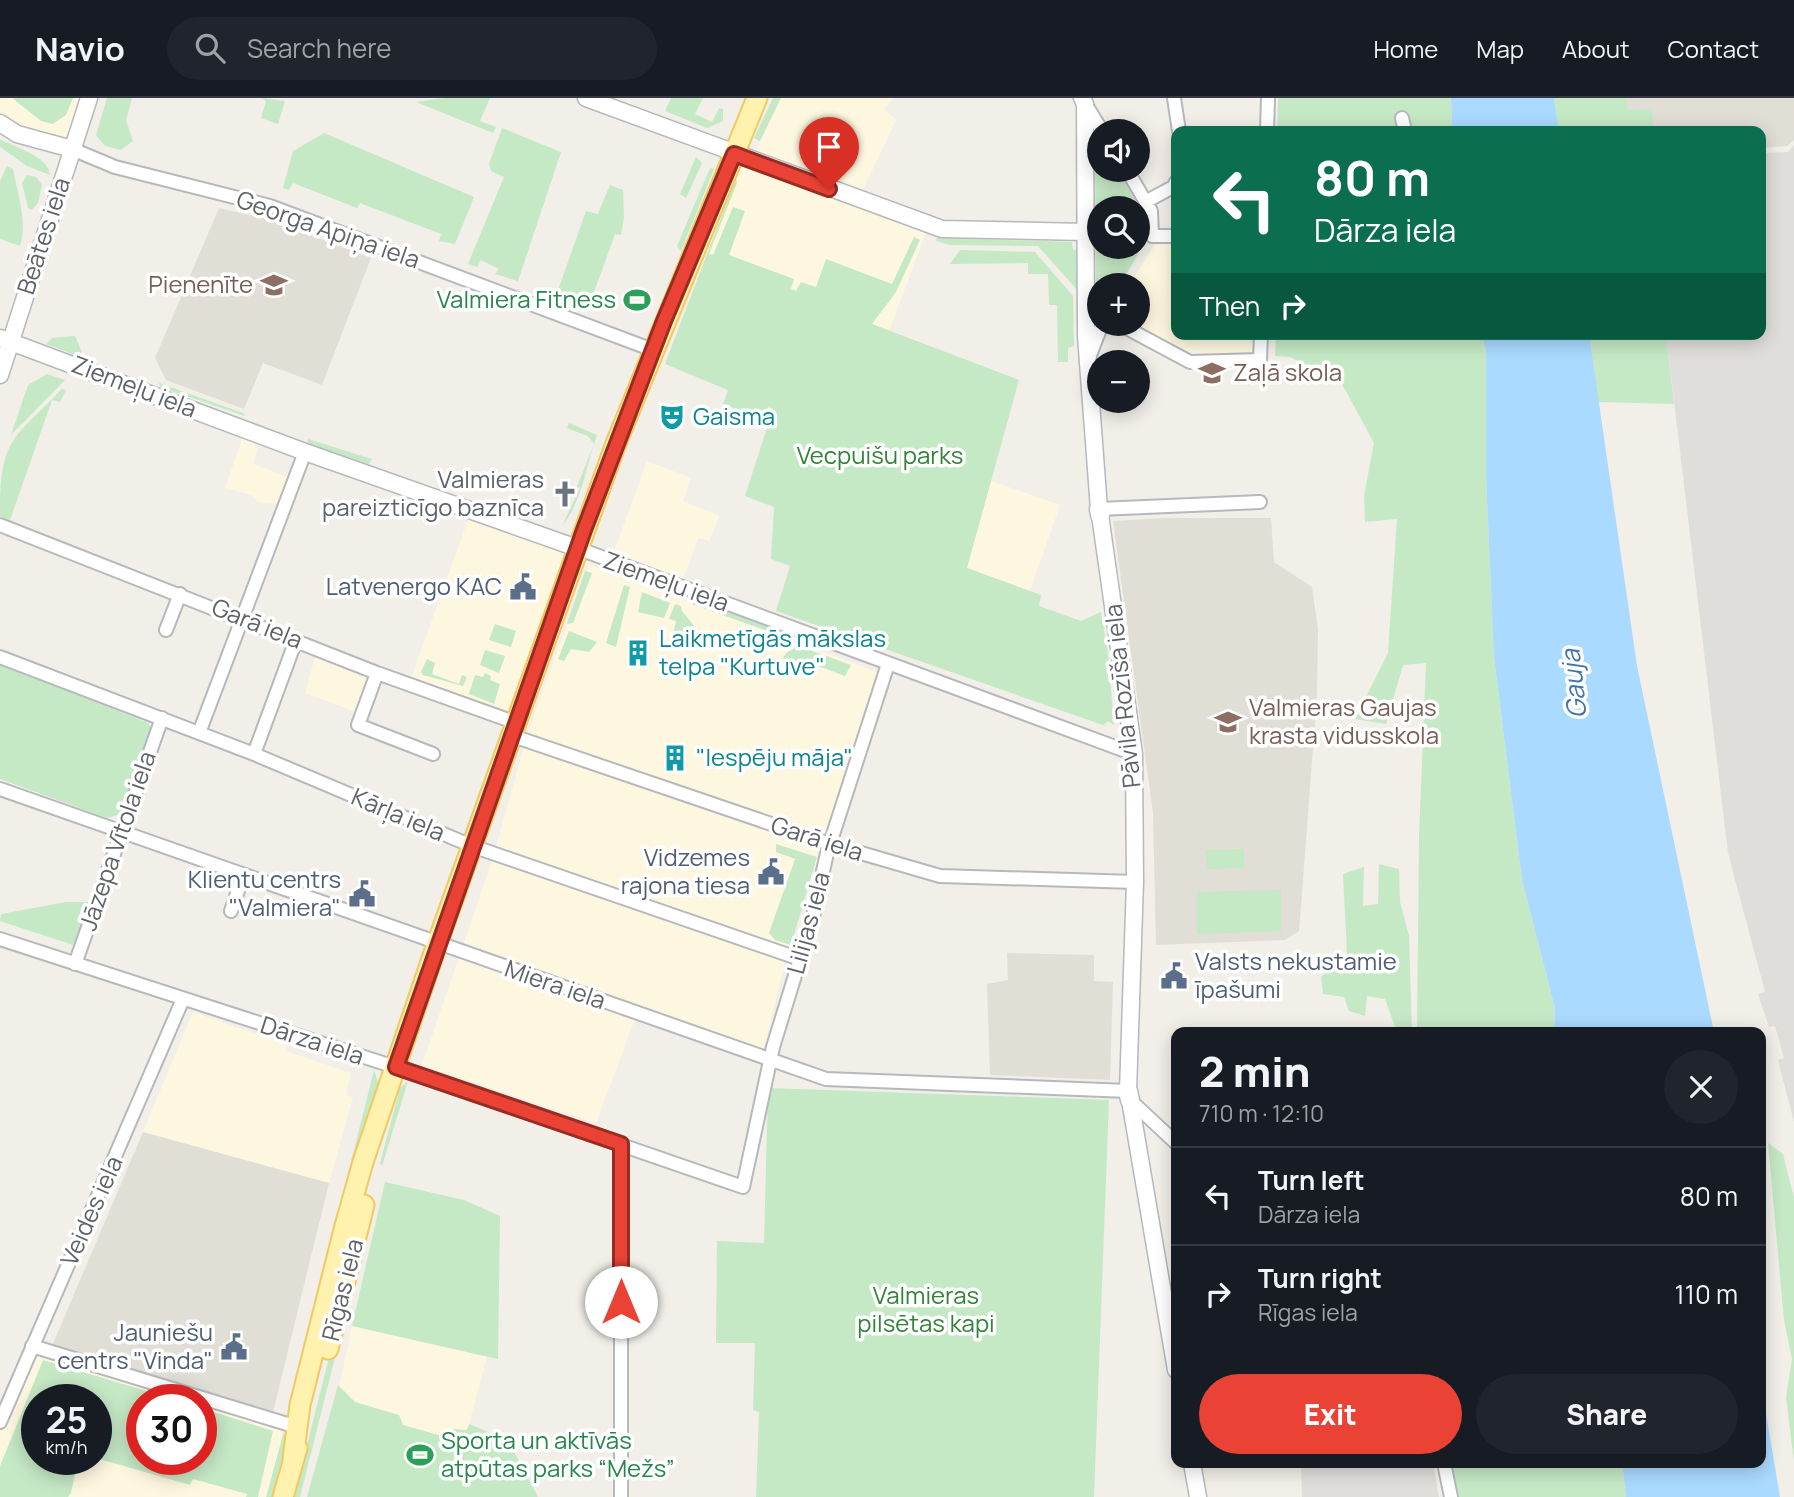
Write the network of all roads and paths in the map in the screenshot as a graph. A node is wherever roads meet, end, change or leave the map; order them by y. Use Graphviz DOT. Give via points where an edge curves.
graph roads {
  1 [pos="89,98"];
  2 [pos="757,98"];
  3 [pos="765,98"];
  4 [pos="1174,98"];
  5 [pos="1268,98"];
  6 [pos="594,100"];
  7 [pos="1083,101"];
  8 [pos="1094,119"];
  9 [pos="0,123"];
  10 [pos="1178,126"];
  11 [pos="1267,126"];
  12 [pos="72,149"];
  13 [pos="734,154"];
  14 [pos="1171,188"];
  15 [pos="1150,199"];
  16 [pos="1150,208"];
  17 [pos="1085,232"];
  18 [pos="1171,236"];
  19 [pos="1089,273"];
  20 [pos="1141,336"];
  21 [pos="5,340"];
  22 [pos="1261,340"];
  23 [pos="653,350"];
  24 [pos="0,375"];
  25 [pos="1092,413"];
  26 [pos="306,452"];
  27 [pos="1260,502"];
  28 [pos="1099,512"];
  29 [pos="0,525"];
  30 [pos="577,548"];
  31 [pos="180,594"];
  32 [pos="244,618"];
  33 [pos="166,630"];
  34 [pos="296,640"];
  35 [pos="0,657"];
  36 [pos="890,664"];
  37 [pos="377,673"];
  38 [pos="162,718"];
  39 [pos="512,728"];
  40 [pos="199,733"];
  41 [pos="254,754"];
  42 [pos="433,754"];
  43 [pos="1134,754"];
  44 [pos="0,789"];
  45 [pos="120,830"];
  46 [pos="830,844"];
  47 [pos="472,846"];
  48 [pos="243,876"];
  49 [pos="1135,882"];
  50 [pos="231,911"];
  51 [pos="0,939"];
  52 [pos="437,944"];
  53 [pos="800,959"];
  54 [pos="75,964"];
  55 [pos="183,999"];
  56 [pos="769,1061"];
  57 [pos="396,1067"];
  58 [pos="1129,1096"];
  59 [pos="379,1118"];
  60 [pos="1171,1138"];
  61 [pos="621,1144"];
  62 [pos="743,1187"];
  63 [pos="1171,1341"];
  64 [pos="32,1346"];
  65 [pos="0,1422"];
  66 [pos="297,1427"];
  67 [pos="293,1459"];
  68 [pos="1193,1468"];
  69 [pos="1445,1468"];
  70 [pos="283,1497"];
  71 [pos="621,1497"];
  72 [pos="1198,1497"];
  73 [pos="1451,1497"];
  1 -- 12 [label="street, Beātes iela"];
  2 -- 13 [label="main road, Rīgas iela"];
  3 -- 13 [label="main road, Rīgas iela"];
  4 -- 10 [label="street"];
  5 -- 11 [label="street"];
  6 -- 13 [label="street"];
  7 -- 8 [label="street"];
  7 -- 17 [label="street, Pāvila Rozīša iela"];
  9 -- 12 [label="street, Georga Apiņa iela" via="17,134"];
  12 -- 21 [label="street, Beātes iela"];
  12 -- 23 [label="street, Georga Apiņa iela" via="115,167 270,206"];
  13 -- 17 [label="street" via="942,229"];
  13 -- 23 [label="main road, Rīgas iela"];
  14 -- 15 [label="street"];
  16 -- 18 [label="street" via="1152,236"];
  17 -- 19 [label="street, Pāvila Rozīša iela"];
  20 -- 22 [label="street" via="1190,362 1260,360"];
  21 -- 24 [label="street, Beātes iela"];
  21 -- 26 [label="street, Ziemeļu iela"];
  23 -- 30 [label="main road, Rīgas iela"];
  25 -- 28 [label="street, Pāvila Rozīša iela"];
  26 -- 30 [label="street, Ziemeļu iela"];
  26 -- 32 [label="street"];
  27 -- 28 [label="street"];
  28 -- 43 [label="street, Pāvila Rozīša iela"];
  29 -- 31 [label="street, Garā iela"];
  30 -- 36 [label="street, Ziemeļu iela"];
  30 -- 39 [label="main road, Rīgas iela"];
  31 -- 32 [label="street, Garā iela"];
  31 -- 33 [label="street"];
  32 -- 34 [label="street, Garā iela"];
  32 -- 40 [label="street"];
  34 -- 37 [label="street, Garā iela"];
  34 -- 41 [label="street"];
  35 -- 38 [label="street, Kārļa iela"];
  36 -- 43 [label="street, Ziemeļu iela"];
  36 -- 46 [label="street, Lilijas iela"];
  37 -- 39 [label="street, Garā iela"];
  37 -- 42 [label="street" via="358,725"];
  38 -- 40 [label="street, Kārļa iela"];
  38 -- 45 [label="street, Jāzepa Vītola iela"];
  39 -- 46 [label="street, Garā iela"];
  39 -- 47 [label="main road, Rīgas iela"];
  40 -- 41 [label="street, Kārļa iela"];
  41 -- 47 [label="street, Kārļa iela"];
  43 -- 49 [label="street, Pāvila Rozīša iela"];
  44 -- 45 [label="street, Miera iela"];
  45 -- 48 [label="street, Miera iela"];
  45 -- 54 [label="street, Jāzepa Vītola iela"];
  46 -- 49 [label="street, Garā iela" via="940,876"];
  46 -- 53 [label="street, Lilijas iela"];
  47 -- 52 [label="main road, Rīgas iela"];
  47 -- 53 [label="street, Kārļa iela"];
  48 -- 50 [label="street"];
  48 -- 52 [label="street, Miera iela"];
  49 -- 58 [label="street, Pāvila Rozīša iela"];
  51 -- 54 [label="street, Dārza iela"];
  52 -- 56 [label="street, Miera iela"];
  52 -- 57 [label="main road, Rīgas iela"];
  53 -- 56 [label="street, Lilijas iela"];
  54 -- 55 [label="street, Dārza iela"];
  55 -- 57 [label="street, Dārza iela"];
  55 -- 64 [label="street, Veides iela"];
  56 -- 58 [label="street, Miera iela" via="826,1079"];
  56 -- 62 [label="street, Lilijas iela"];
  57 -- 59 [label="main road, Rīgas iela"];
  57 -- 61 [label="street, Dārza iela"];
  58 -- 60 [label="street"];
  58 -- 63 [label="street, Pāvila Rozīša iela"];
  59 -- 66 [label="main road, Rīgas iela" via="345,1226"];
  59 -- 67 [label="main road, Rīgas iela" via="372,1173 313,1408"];
  61 -- 62 [label="street, Dārza iela"];
  61 -- 71 [label="street"];
  64 -- 65 [label="street, Veides iela"];
  64 -- 66 [label="street"];
  66 -- 67 [label="main road, Rīgas iela"];
  67 -- 70 [label="main road, Rīgas iela"];
  68 -- 72 [label="street"];
  69 -- 73 [label="street"];
}
